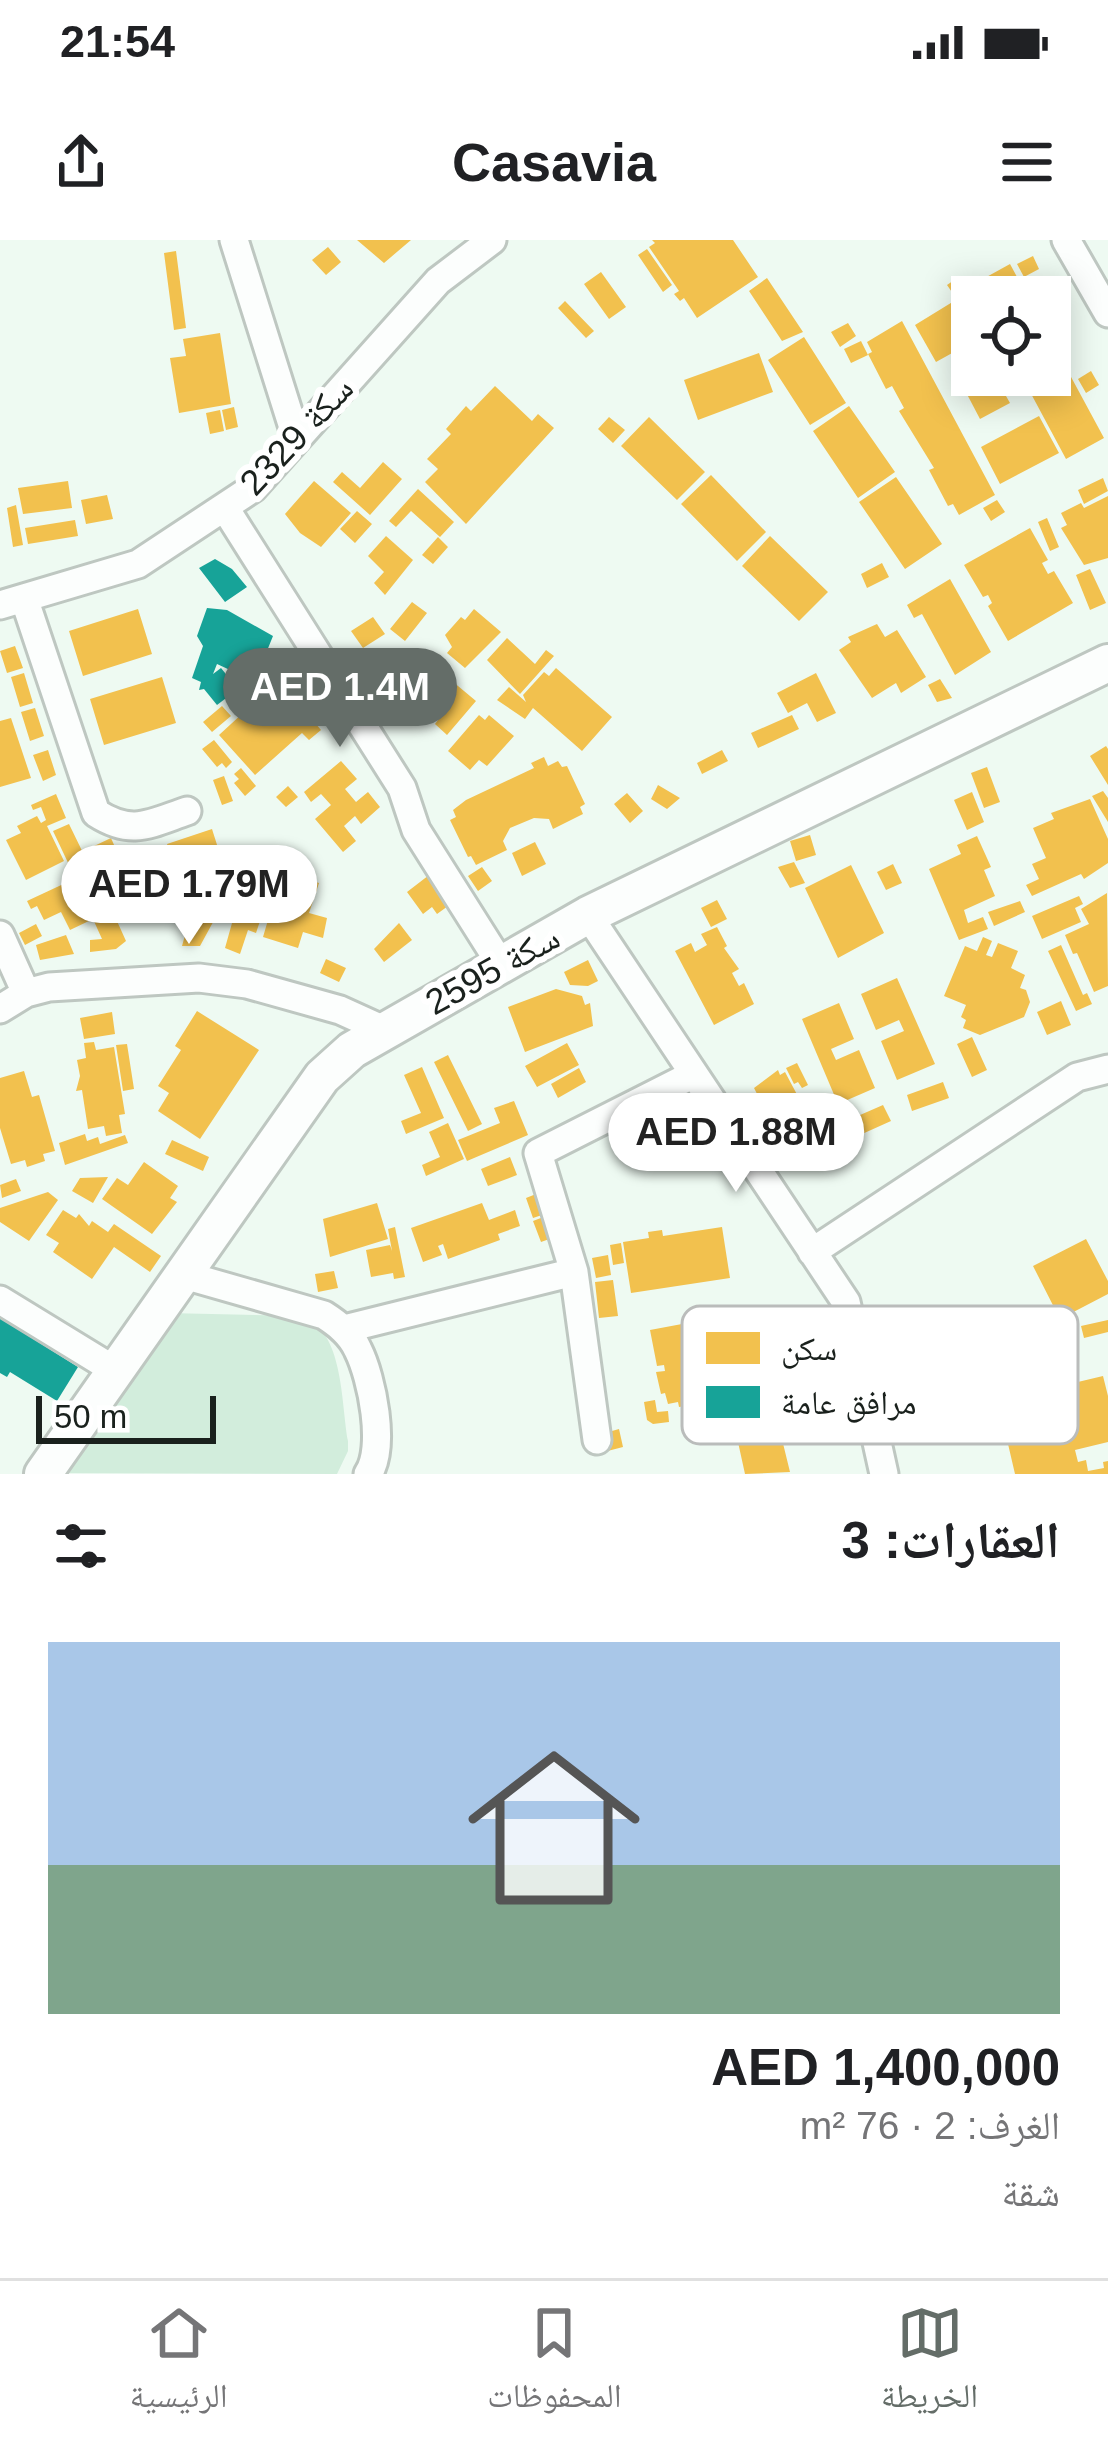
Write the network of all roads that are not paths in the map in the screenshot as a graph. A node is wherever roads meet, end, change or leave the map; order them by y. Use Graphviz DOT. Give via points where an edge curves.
graph roads {
  1 [pos="234,240"];
  2 [pos="492,240"];
  3 [pos="1066,240"];
  4 [pos="1108,314"];
  5 [pos="296,437"];
  6 [pos="225,508"];
  7 [pos="12,601"];
  8 [pos="1108,663"];
  9 [pos="187,811"];
  10 [pos="588,915"];
  11 [pos="0,935"];
  12 [pos="500,963"];
  13 [pos="26,993"];
  14 [pos="0,1010"];
  15 [pos="384,1030"];
  16 [pos="1108,1069"];
  17 [pos="694,1074"];
  18 [pos="812,1252"];
  19 [pos="574,1272"];
  20 [pos="184,1275"];
  21 [pos="0,1300"];
  22 [pos="847,1306"];
  23 [pos="344,1329"];
  24 [pos="116,1371"];
  25 [pos="597,1440"];
  26 [pos="877,1444"];
  27 [pos="43,1474"];
  28 [pos="368,1474"];
  29 [pos="884,1474"];
  1 -- 5 [label="street"];
  2 -- 5 [label="street, سكة 2329" via="438,281"];
  3 -- 4 [label="street"];
  5 -- 6 [label="street, سكة 2329"];
  6 -- 7 [label="street, سكة 2329" via="138,564"];
  6 -- 12 [label="street"];
  7 -- 9 [label="street" via="96,813 119,827"];
  8 -- 10 [label="street, سكة 2595"];
  10 -- 12 [label="street, سكة 2595"];
  10 -- 17 [label="street"];
  11 -- 13 [label="street"];
  12 -- 15 [label="street, سكة 2595"];
  13 -- 14 [label="street"];
  13 -- 15 [label="street" via="200,978 295,994"];
  15 -- 20 [label="street, سكة 2595" via="322,1077"];
  16 -- 18 [label="street" via="1077,1078"];
  17 -- 18 [label="street"];
  17 -- 19 [label="street" via="538,1154"];
  18 -- 22 [label="street"];
  19 -- 23 [label="street"];
  19 -- 25 [label="street"];
  20 -- 23 [label="street" via="324,1315"];
  20 -- 24 [label="street, سكة 2595"];
  21 -- 24 [label="street"];
  23 -- 28 [label="street" via="362,1360 379,1444"];
  24 -- 27 [label="street, سكة 2595"];
  26 -- 29 [label="street"];
}
